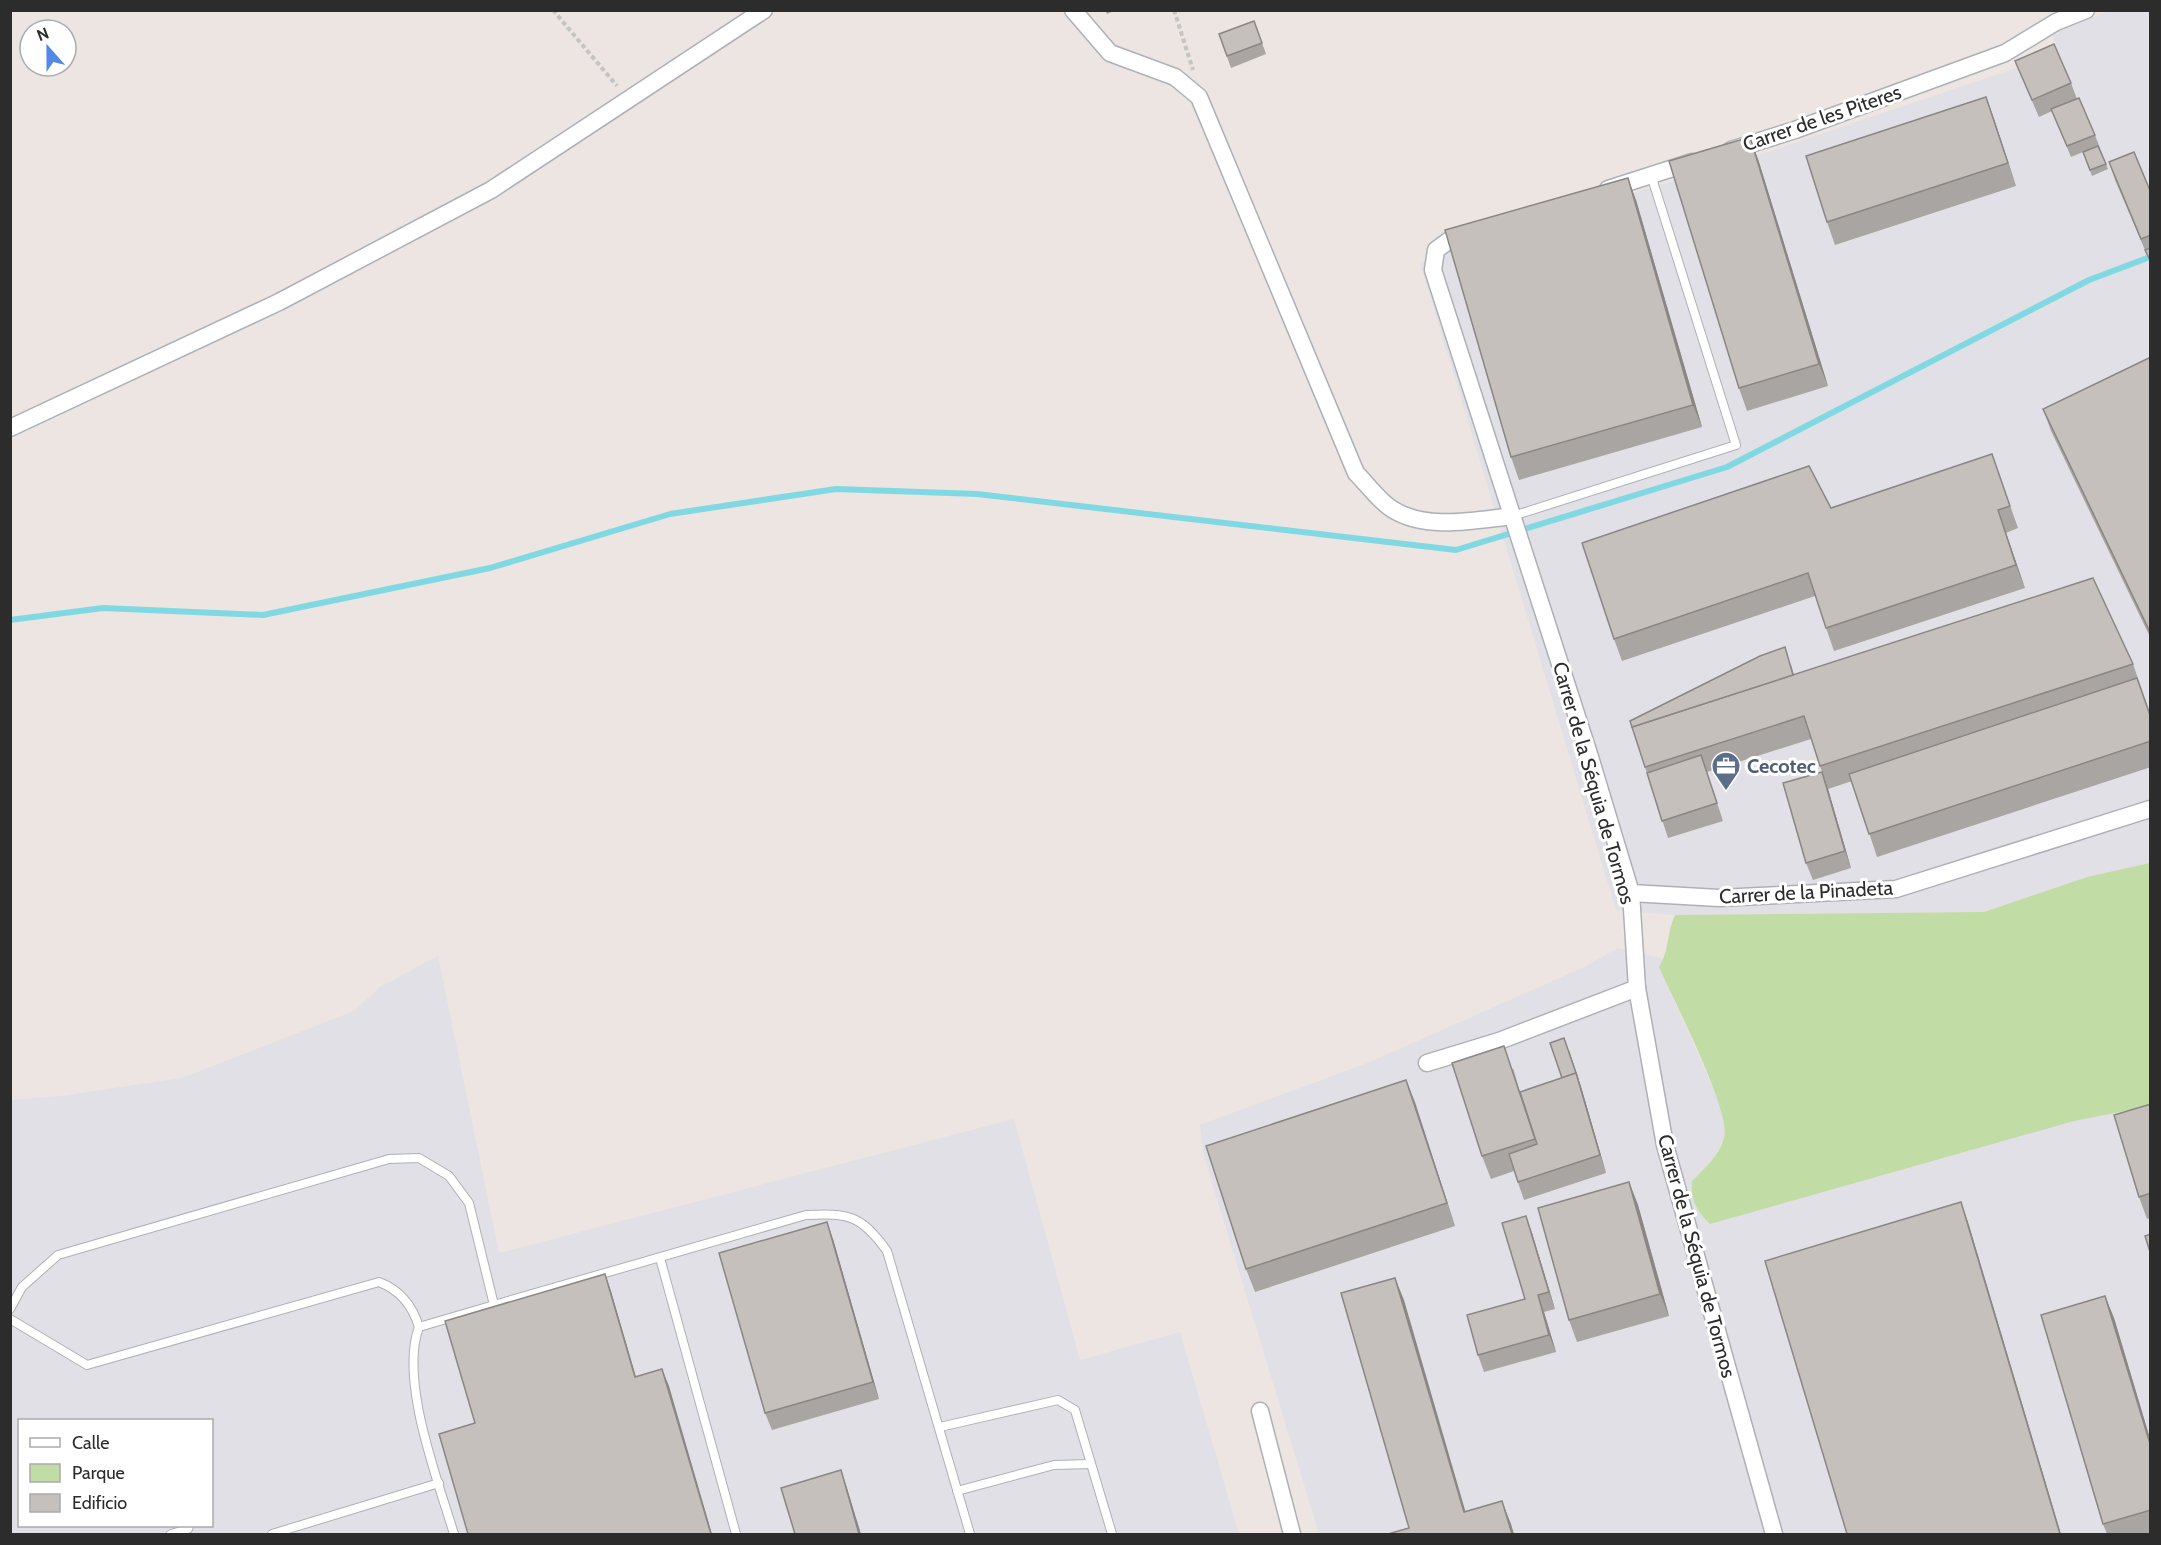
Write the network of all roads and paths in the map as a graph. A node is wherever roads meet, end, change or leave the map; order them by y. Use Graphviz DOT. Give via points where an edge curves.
graph roads {
  1 [pos="553,10"];
  2 [pos="764,10"];
  3 [pos="1072,10"];
  4 [pos="1174,10"];
  5 [pos="2086,10"];
  6 [pos="1199,97"];
  7 [pos="630,100"];
  8 [pos="1651,175"];
  9 [pos="1595,193"];
  10 [pos="1485,228"];
  11 [pos="10,428"];
  12 [pos="1513,516"];
  13 [pos="2151,809"];
  14 [pos="1631,893"];
  15 [pos="1637,988"];
  16 [pos="1428,1064"];
  17 [pos="660,1258"];
  18 [pos="494,1305"];
  19 [pos="10,1309"];
  20 [pos="10,1319"];
  21 [pos="419,1327"];
  22 [pos="1260,1411"];
  23 [pos="940,1427"];
  24 [pos="1091,1464"];
  25 [pos="439,1483"];
  26 [pos="957,1491"];
  27 [pos="189,1527"];
  28 [pos="171,1534"];
  29 [pos="272,1534"];
  30 [pos="454,1534"];
  31 [pos="736,1534"];
  32 [pos="970,1534"];
  33 [pos="1112,1534"];
  34 [pos="1293,1534"];
  35 [pos="1774,1534"];
  1 -- 7 [label="path"];
  2 -- 7 [label="street"];
  3 -- 6 [label="street" via="1110,53 1175,77"];
  4 -- 6 [label="path"];
  5 -- 8 [label="street, Carrer de les Piteres" via="2056,22 2004,53 1795,130"];
  6 -- 12 [label="street" via="1356,473 1392,509 1418,519 1447,522"];
  7 -- 11 [label="street" via="481,195 279,302"];
  8 -- 9 [label="street, Carrer de les Piteres"];
  8 -- 12 [label="lane" via="1736,445"];
  10 -- 12 [label="street, Carrer de la Séquia de Tormos" via="1451,239 1436,250 1433,270"];
  12 -- 14 [label="street, Carrer de la Séquia de Tormos"];
  13 -- 14 [label="street, Carrer de la Pinadeta" via="1896,889 1719,898"];
  14 -- 15 [label="street, Carrer de la Séquia de Tormos"];
  15 -- 16 [label="street"];
  15 -- 35 [label="street, Carrer de la Séquia de Tormos" via="1665,1145"];
  17 -- 18 [label="lane"];
  17 -- 23 [label="lane" via="806,1215 840,1213 870,1228 887,1251"];
  17 -- 31 [label="lane"];
  18 -- 19 [label="lane" via="469,1203 448,1176 418,1158 389,1159 57,1255 22,1287"];
  18 -- 21 [label="lane"];
  20 -- 21 [label="lane" via="87,1365 379,1282 392,1287 414,1311"];
  21 -- 25 [label="lane" via="414,1341 417,1404"];
  22 -- 34 [label="street"];
  23 -- 24 [label="lane" via="1058,1400 1075,1410"];
  23 -- 26 [label="lane"];
  24 -- 26 [label="lane" via="1054,1465"];
  24 -- 33 [label="lane"];
  25 -- 29 [label="lane"];
  25 -- 30 [label="lane"];
  26 -- 32 [label="lane"];
  27 -- 28 [label="lane"];
}
